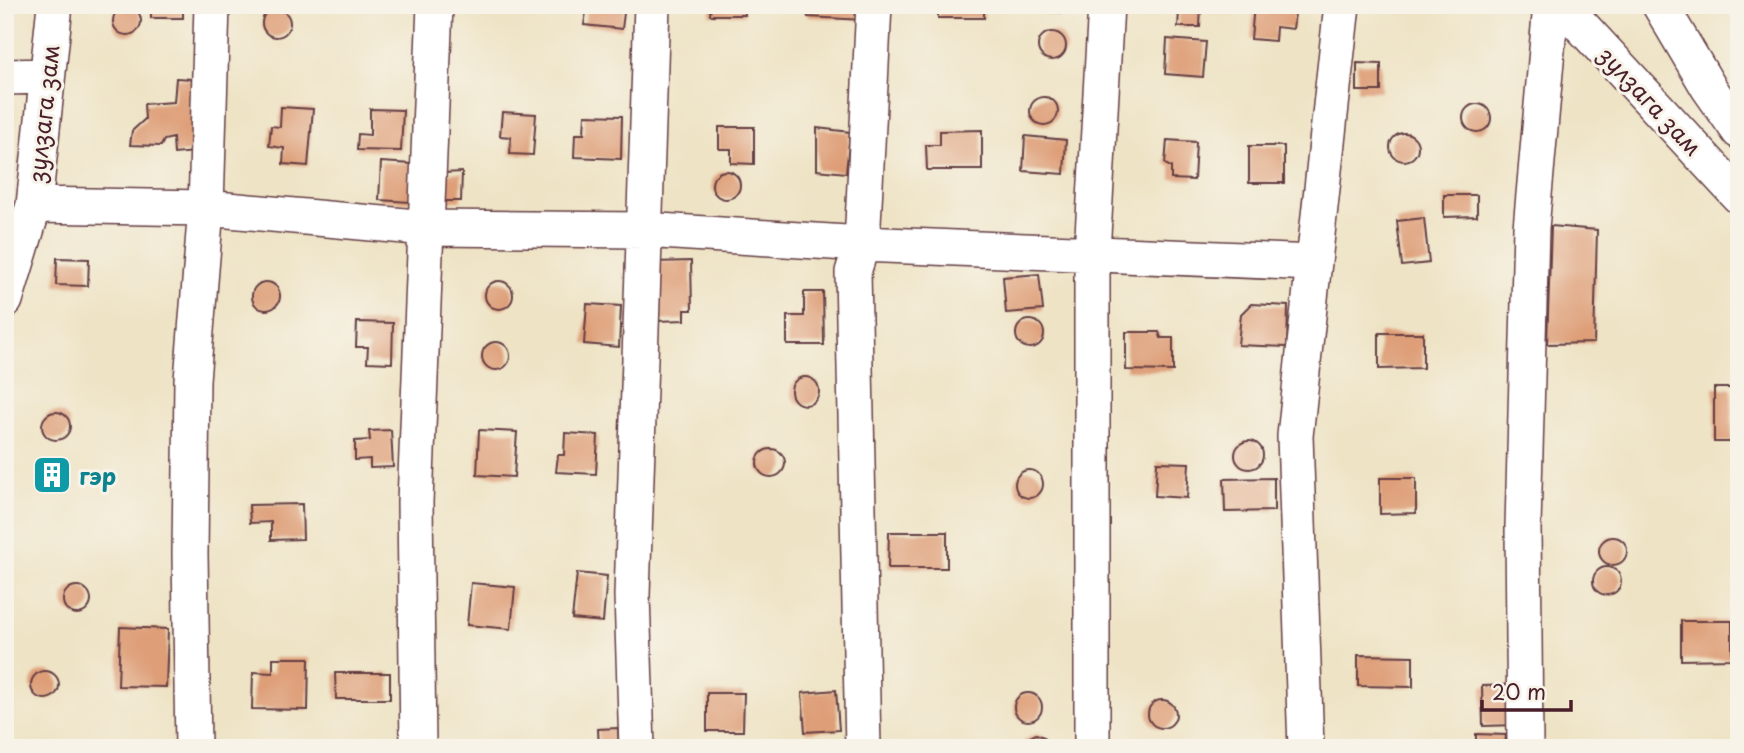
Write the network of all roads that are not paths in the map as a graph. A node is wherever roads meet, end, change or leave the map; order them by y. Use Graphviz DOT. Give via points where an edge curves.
graph roads {
  1 [pos="55,5"];
  2 [pos="212,5"];
  3 [pos="435,5"];
  4 [pos="652,5"];
  5 [pos="874,5"];
  6 [pos="1106,5"];
  7 [pos="1342,5"];
  8 [pos="1551,5"];
  9 [pos="1563,5"];
  10 [pos="1660,5"];
  11 [pos="47,76"];
  12 [pos="5,77"];
  13 [pos="1739,131"];
  14 [pos="1739,196"];
  15 [pos="34,205"];
  16 [pos="206,208"];
  17 [pos="427,228"];
  18 [pos="644,230"];
  19 [pos="862,244"];
  20 [pos="1092,253"];
  21 [pos="1313,263"];
  22 [pos="5,300"];
  23 [pos="193,748"];
  24 [pos="418,748"];
  25 [pos="637,748"];
  26 [pos="863,748"];
  27 [pos="1092,748"];
  28 [pos="1306,748"];
  29 [pos="1525,748"];
  1 -- 11 [label="street, зулзага зам"];
  2 -- 16 [label="street"];
  3 -- 17 [label="street"];
  4 -- 18 [label="street"];
  5 -- 19 [label="street"];
  6 -- 20 [label="street"];
  7 -- 21 [label="street"];
  8 -- 29 [label="street" via="1531,229 1523,526"];
  9 -- 14 [label="street, зулзага зам"];
  10 -- 13 [label="street"];
  11 -- 12 [label="street"];
  11 -- 15 [label="street, зулзага зам"];
  15 -- 16 [label="street"];
  15 -- 22 [label="street, зулзага зам"];
  16 -- 17 [label="street"];
  16 -- 23 [label="street" via="192,380"];
  17 -- 18 [label="street"];
  17 -- 24 [label="street" via="415,502"];
  18 -- 19 [label="street"];
  18 -- 25 [label="street" via="632,595"];
  19 -- 20 [label="street"];
  19 -- 26 [label="street" via="853,272"];
  20 -- 21 [label="street"];
  20 -- 27 [label="street"];
  21 -- 28 [label="street" via="1295,436"];
}
